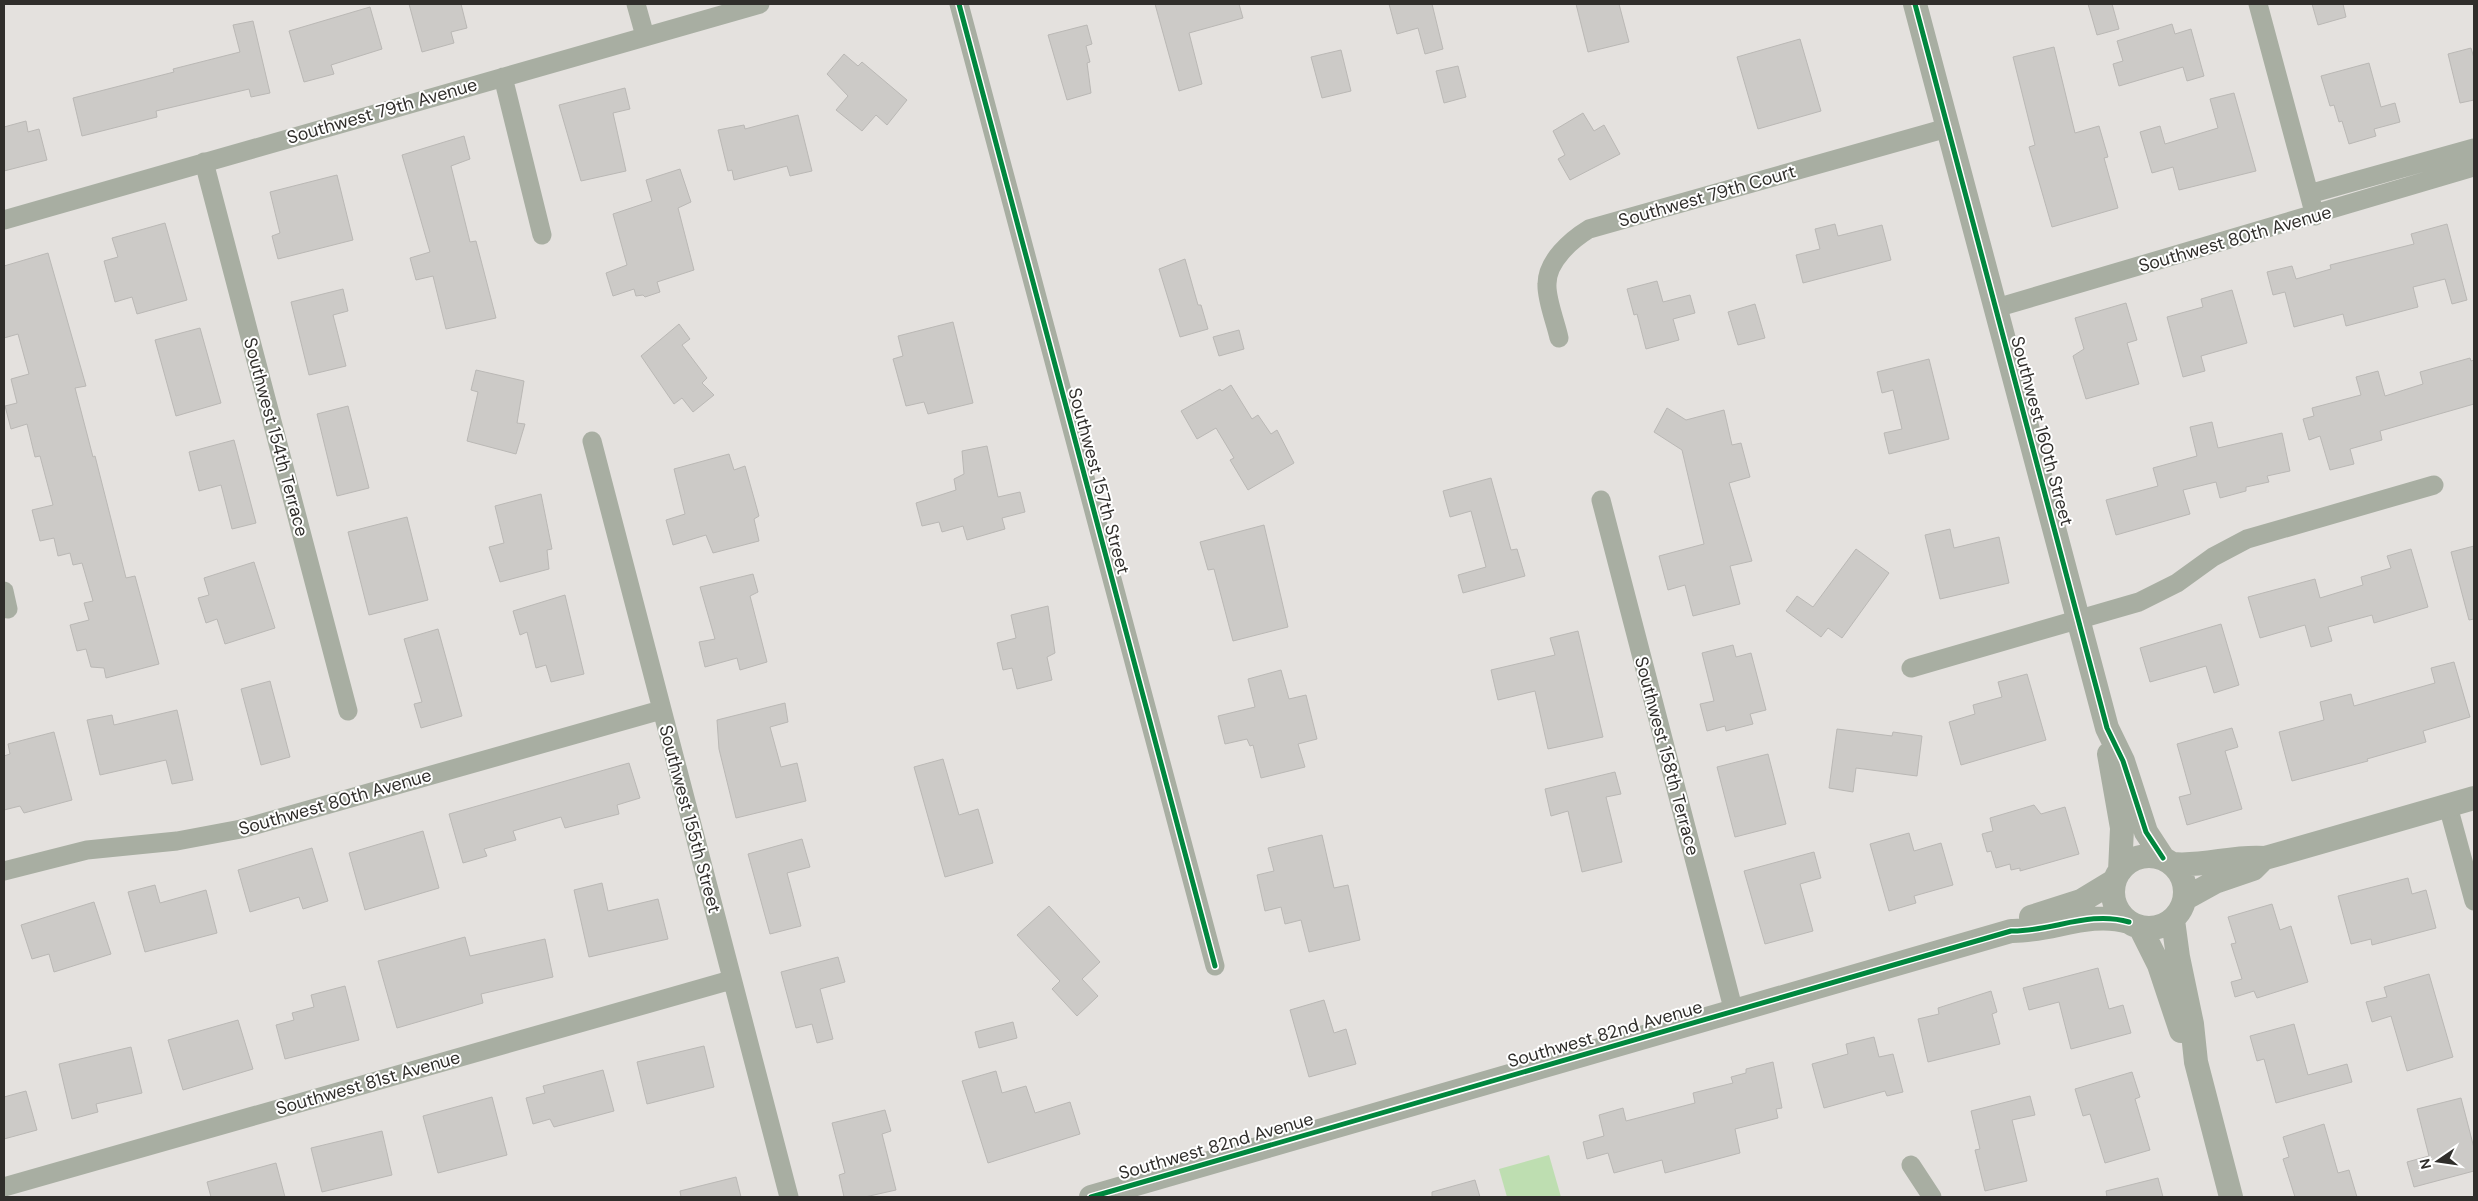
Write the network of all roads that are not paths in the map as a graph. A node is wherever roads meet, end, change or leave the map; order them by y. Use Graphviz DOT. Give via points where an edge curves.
graph roads {
  1 [pos="636,4"];
  2 [pos="760,4"];
  3 [pos="959,4"];
  4 [pos="1915,4"];
  5 [pos="2258,4"];
  6 [pos="644,36"];
  7 [pos="503,77"];
  8 [pos="1947,128"];
  9 [pos="2474,148"];
  10 [pos="204,162"];
  11 [pos="2474,168"];
  12 [pos="2309,194"];
  13 [pos="2314,216"];
  14 [pos="4,220"];
  15 [pos="542,235"];
  16 [pos="1996,308"];
  17 [pos="1559,338"];
  18 [pos="592,441"];
  19 [pos="2434,486"];
  20 [pos="1601,500"];
  21 [pos="2077,620"];
  22 [pos="1911,668"];
  23 [pos="661,710"];
  24 [pos="348,711"];
  25 [pos="2106,728"];
  26 [pos="2474,798"];
  27 [pos="2448,806"];
  28 [pos="2265,858"];
  29 [pos="2168,861"];
  30 [pos="4,871"];
  31 [pos="2117,876"];
  32 [pos="2186,898"];
  33 [pos="2474,901"];
  34 [pos="2173,920"];
  35 [pos="2134,925"];
  36 [pos="2011,931"];
  37 [pos="1214,966"];
  38 [pos="731,980"];
  39 [pos="1734,1012"];
  40 [pos="2196,1062"];
  41 [pos="1911,1165"];
  42 [pos="4,1187"];
  43 [pos="789,1197"];
  44 [pos="1091,1197"];
  45 [pos="1932,1197"];
  46 [pos="2231,1197"];
  1 -- 6 [label="street"];
  2 -- 6 [label="street, Southwest 79th Avenue"];
  3 -- 37 [label="street, Southwest 157th Street"];
  4 -- 8 [label="street, Southwest 160th Street"];
  5 -- 12 [label="street"];
  6 -- 7 [label="street, Southwest 79th Avenue"];
  7 -- 10 [label="street, Southwest 79th Avenue"];
  7 -- 15 [label="street"];
  8 -- 16 [label="street, Southwest 160th Street"];
  8 -- 17 [label="street, Southwest 79th Court" via="1589,230 1562,251 1550,270 1547,284"];
  9 -- 12 [label="street"];
  10 -- 14 [label="street, Southwest 79th Avenue"];
  10 -- 24 [label="street, Southwest 154th Terrace"];
  11 -- 13 [label="street, Southwest 80th Avenue"];
  12 -- 13 [label="street"];
  13 -- 16 [label="street, Southwest 80th Avenue"];
  16 -- 21 [label="street, Southwest 160th Street"];
  18 -- 23 [label="street, Southwest 155th Street"];
  19 -- 21 [label="street" via="2232,545 2157,594 2118,610"];
  20 -- 39 [label="street, Southwest 158th Terrace"];
  21 -- 22 [label="street"];
  21 -- 25 [label="street, Southwest 160th Street"];
  23 -- 30 [label="street, Southwest 80th Avenue" via="241,829 177,841 87,850"];
  23 -- 38 [label="street, Southwest 155th Street"];
  25 -- 29 [label="street, Southwest 160th Street" via="2122,762 2146,832"];
  25 -- 31 [label="street, Southwest 160th Street" via="2109,766 2122,828"];
  26 -- 27 [label="street"];
  27 -- 28 [label="street"];
  27 -- 33 [label="street"];
  28 -- 29 [label="street" via="2246,856 2199,865"];
  28 -- 32 [label="street" via="2253,869 2215,882"];
  29 -- 31 [label="street" via="2150,855 2138,857 2128,862"];
  29 -- 32 [label="street" via="2184,880"];
  31 -- 35 [label="street" via="2113,893 2115,904 2120,914"];
  31 -- 36 [label="street, Southwest 82nd Avenue" via="2081,901 2029,918"];
  32 -- 34 [label="street"];
  34 -- 35 [label="street" via="2157,928"];
  34 -- 40 [label="street"];
  35 -- 36 [label="street, Southwest 82nd Avenue" via="2105,917 2031,932"];
  35 -- 40 [label="street" via="2155,954 2180,1029"];
  36 -- 39 [label="street, Southwest 82nd Avenue"];
  38 -- 42 [label="street, Southwest 81st Avenue"];
  38 -- 43 [label="street, Southwest 155th Street"];
  39 -- 44 [label="street, Southwest 82nd Avenue"];
  40 -- 46 [label="street"];
  41 -- 45 [label="street"];
}
